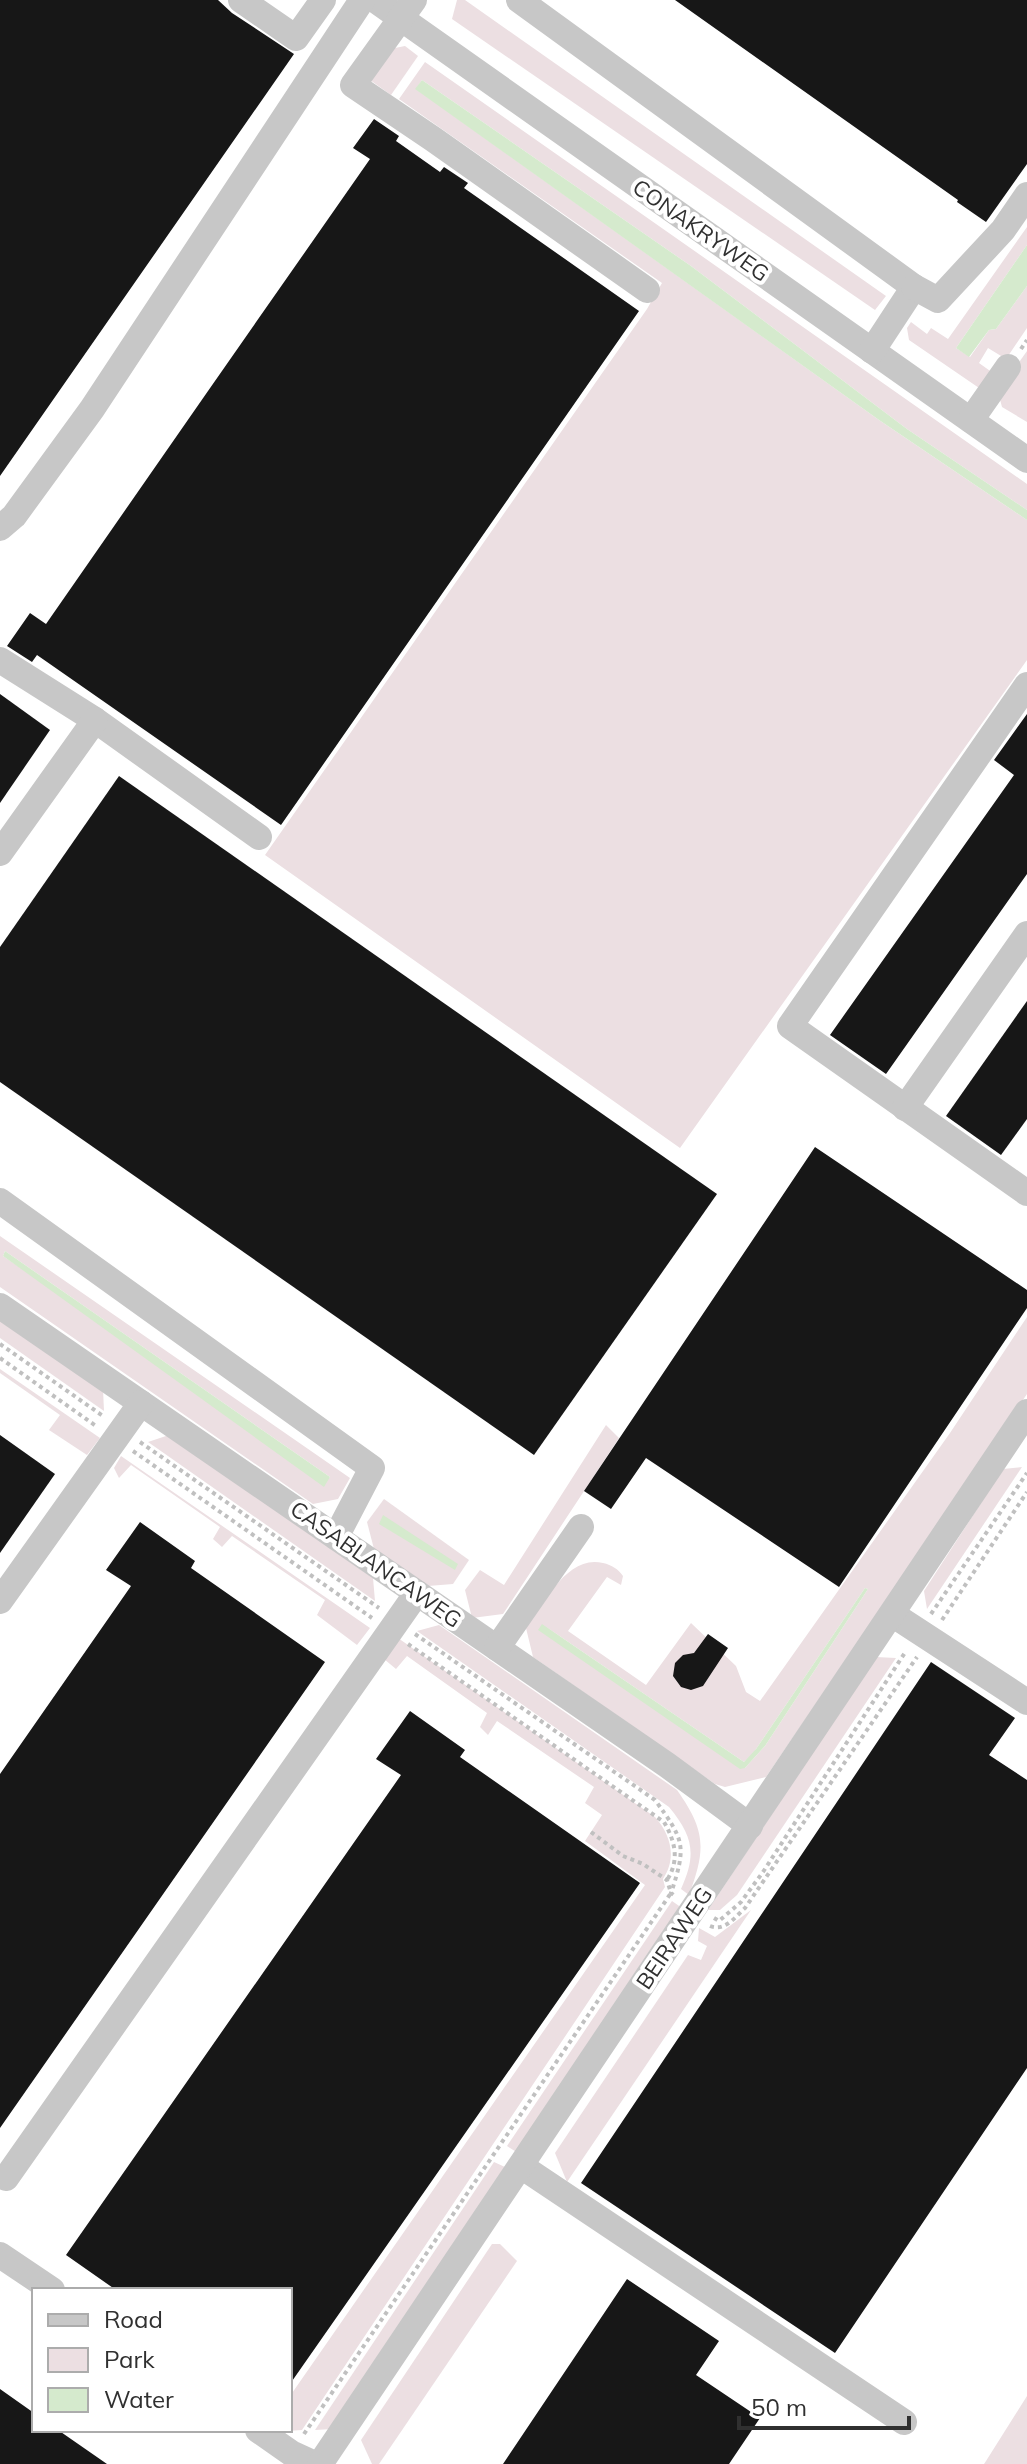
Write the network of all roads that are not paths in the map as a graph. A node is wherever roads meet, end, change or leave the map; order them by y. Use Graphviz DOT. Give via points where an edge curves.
graph roads {
  1 [pos="241,0"];
  2 [pos="323,0"];
  3 [pos="362,0"];
  4 [pos="375,0"];
  5 [pos="519,0"];
  6 [pos="407,9"];
  7 [pos="1027,195"];
  8 [pos="914,287"];
  9 [pos="647,290"];
  10 [pos="872,351"];
  11 [pos="1008,367"];
  12 [pos="971,420"];
  13 [pos="1027,460"];
  14 [pos="0,528"];
  15 [pos="0,660"];
  16 [pos="1027,685"];
  17 [pos="95,720"];
  18 [pos="259,837"];
  19 [pos="0,853"];
  20 [pos="1027,934"];
  21 [pos="905,1108"];
  22 [pos="1027,1193"];
  23 [pos="0,1201"];
  24 [pos="0,1306"];
  25 [pos="141,1403"];
  26 [pos="1027,1412"];
  27 [pos="581,1527"];
  28 [pos="336,1537"];
  29 [pos="417,1593"];
  30 [pos="0,1601"];
  31 [pos="892,1614"];
  32 [pos="497,1648"];
  33 [pos="1027,1702"];
  34 [pos="750,1826"];
  35 [pos="521,2166"];
  36 [pos="6,2178"];
  37 [pos="0,2255"];
  38 [pos="49,2288"];
  39 [pos="904,2422"];
  40 [pos="261,2432"];
  41 [pos="309,2460"];
  1 -- 2 [label="street" via="296,38"];
  3 -- 14 [label="street" via="92,409"];
  4 -- 6 [label="street, CONAKRYWEG"];
  5 -- 8 [label="street"];
  6 -- 9 [label="street" via="353,85"];
  6 -- 10 [label="street, CONAKRYWEG"];
  7 -- 8 [label="street" via="1003,230 938,300"];
  8 -- 10 [label="street"];
  10 -- 12 [label="street, CONAKRYWEG"];
  11 -- 12 [label="street"];
  12 -- 13 [label="street, CONAKRYWEG"];
  15 -- 17 [label="street"];
  16 -- 21 [label="street" via="790,1026"];
  17 -- 18 [label="street"];
  17 -- 19 [label="street"];
  20 -- 21 [label="street"];
  21 -- 22 [label="street"];
  23 -- 28 [label="street" via="372,1468"];
  24 -- 25 [label="street, CASABLANCAWEG"];
  25 -- 28 [label="street, CASABLANCAWEG"];
  25 -- 30 [label="street"];
  26 -- 31 [label="street, BEIRAWEG"];
  27 -- 32 [label="street"];
  28 -- 29 [label="street, CASABLANCAWEG"];
  29 -- 32 [label="street, CASABLANCAWEG"];
  29 -- 36 [label="street"];
  31 -- 33 [label="street"];
  31 -- 34 [label="street, BEIRAWEG"];
  32 -- 34 [label="street, CASABLANCAWEG"];
  34 -- 35 [label="street, BEIRAWEG"];
  35 -- 39 [label="street"];
  35 -- 41 [label="street, BEIRAWEG"];
  37 -- 38 [label="street"];
  40 -- 41 [label="street"];
}
